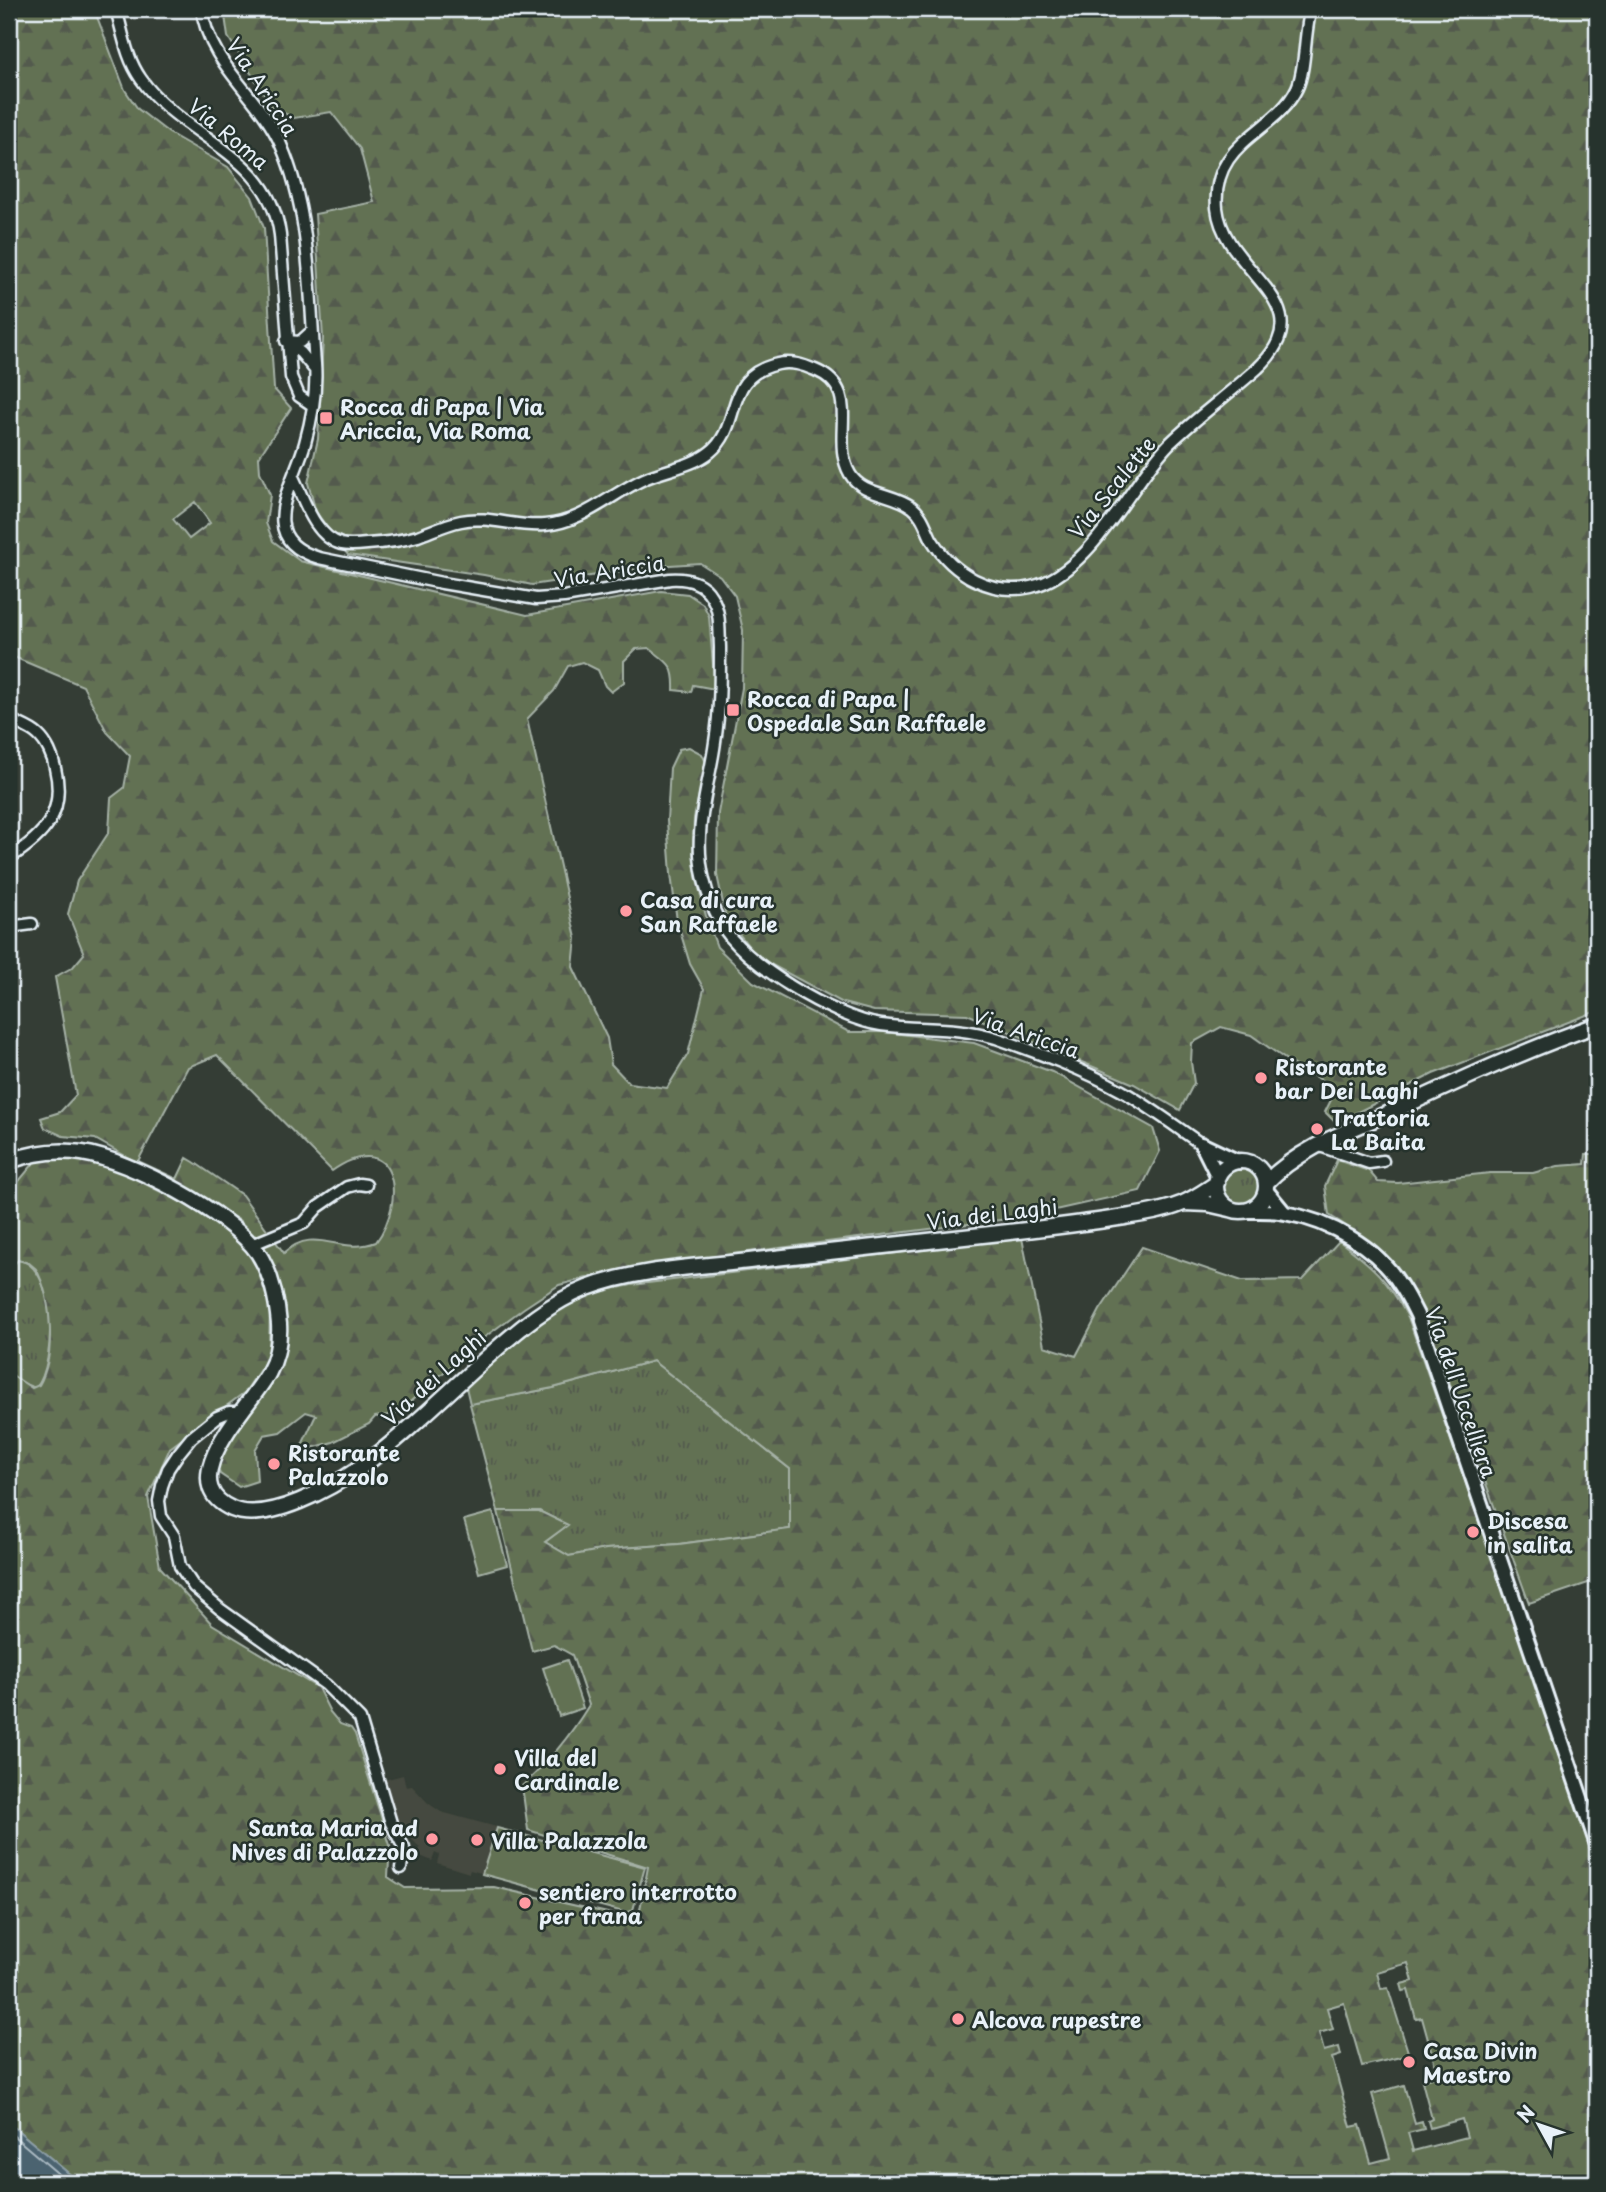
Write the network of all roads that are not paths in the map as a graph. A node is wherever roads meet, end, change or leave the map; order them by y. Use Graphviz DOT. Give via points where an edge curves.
graph roads {
  1 [pos="116,9"];
  2 [pos="202,9"];
  3 [pos="1311,9"];
  4 [pos="312,331"];
  5 [pos="286,341"];
  6 [pos="315,370"];
  7 [pos="312,405"];
  8 [pos="293,477"];
  9 [pos="9,721"];
  10 [pos="9,858"];
  11 [pos="32,924"];
  12 [pos="9,927"];
  13 [pos="1597,1025"];
  14 [pos="1201,1144"];
  15 [pos="1320,1146"];
  16 [pos="1295,1158"];
  17 [pos="9,1161"];
  18 [pos="1383,1161"];
  19 [pos="1244,1162"];
  20 [pos="1218,1180"];
  21 [pos="366,1185"];
  22 [pos="1266,1186"];
  23 [pos="1183,1203"];
  24 [pos="1231,1209"];
  25 [pos="1247,1211"];
  26 [pos="1284,1212"];
  27 [pos="251,1245"];
  28 [pos="243,1412"];
  29 [pos="1597,1845"];
  30 [pos="401,1868"];
  1 -- 5 [label="street, Via Roma" via="130,58 145,84 238,161 271,200 279,229"];
  2 -- 4 [label="street, Via Ariccia" via="219,57 266,117 288,163 307,250"];
  3 -- 8 [label="street, Via Scalette" via="1297,88 1287,103 1235,150 1218,189 1217,210 1226,237 1278,306 1282,323 1274,351 1171,443 1103,531 1046,582 1020,589 998,588 972,579 952,565 912,507 853,478 843,454 843,405 838,386 822,373 794,363 766,368 746,381 724,434 705,455 643,480 560,523 534,526 466,520 407,539 346,545 319,528"];
  4 -- 5 [label="street" via="300,342"];
  4 -- 6 [label="street, Via Ariccia"];
  5 -- 6 [label="street"];
  5 -- 7 [label="street, Via Roma" via="293,386"];
  6 -- 7 [label="street, Via Ariccia"];
  7 -- 8 [label="street, Via Ariccia"];
  8 -- 14 [label="street, Via Ariccia" via="282,509 283,526 295,545 315,557 529,598 564,597 674,579 691,580 703,587 718,614 720,680 700,861 717,918 736,946 766,971 846,1015 880,1025 950,1028 998,1039 1075,1068 1143,1104"];
  9 -- 10 [label="street" via="37,734 52,755 58,799 49,824"];
  11 -- 12 [label="street"];
  13 -- 15 [label="main road" via="1492,1066"];
  14 -- 19 [label="street, Via Ariccia"];
  14 -- 20 [label="street, Via Ariccia"];
  15 -- 16 [label="main road"];
  15 -- 18 [label="street" via="1369,1163"];
  16 -- 19 [label="main road"];
  16 -- 22 [label="main road"];
  17 -- 27 [label="main road, Via dei Laghi" via="59,1152 107,1159 198,1203"];
  19 -- 20 [label="main road" via="1225,1168"];
  19 -- 22 [label="main road" via="1261,1171"];
  20 -- 23 [label="main road, Via dei Laghi"];
  20 -- 24 [label="main road" via="1218,1196"];
  21 -- 27 [label="street" via="347,1187 304,1223"];
  22 -- 25 [label="main road" via="1260,1203"];
  22 -- 26 [label="street"];
  23 -- 24 [label="main road, Via dei Laghi"];
  23 -- 28 [label="main road, Via dei Laghi" via="1095,1222 664,1271 594,1286 559,1301 519,1330 358,1469 275,1510 250,1513 233,1509 220,1500 209,1482 216,1448"];
  24 -- 25 [label="main road"];
  25 -- 26 [label="street, Via dell'Uccelliera"];
  26 -- 29 [label="street, Via dell'Uccelliera" via="1345,1233 1400,1284 1416,1315"];
  27 -- 28 [label="main road, Via dei Laghi" via="270,1279 279,1336 268,1375"];
  28 -- 30 [label="street" via="229,1412 211,1421 177,1454 162,1486 162,1516 174,1536 180,1566 194,1587 331,1689 360,1718 391,1823 404,1848"];
}
